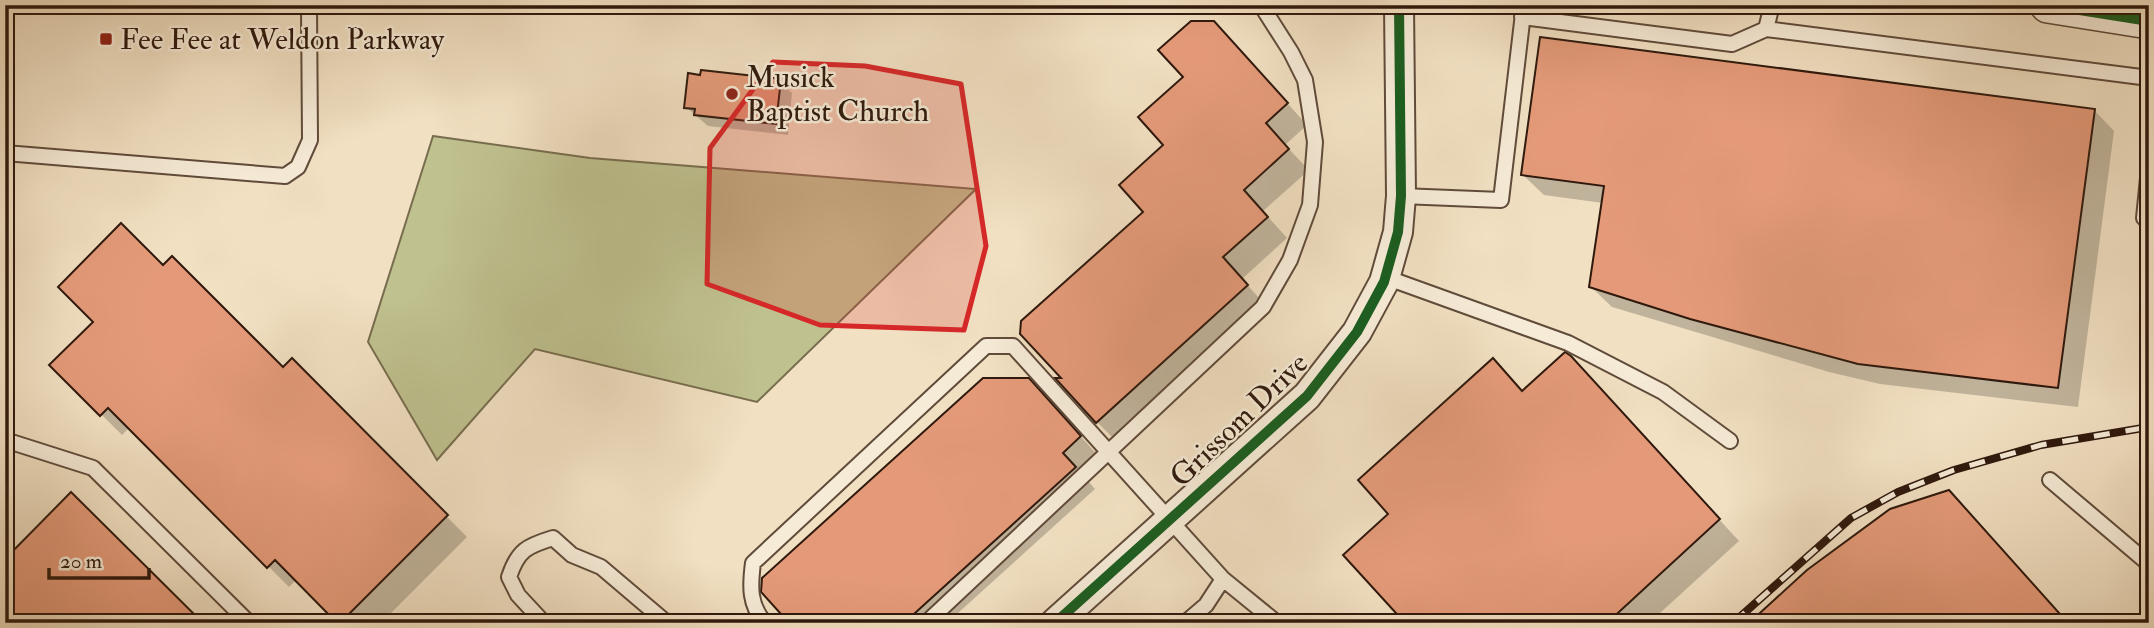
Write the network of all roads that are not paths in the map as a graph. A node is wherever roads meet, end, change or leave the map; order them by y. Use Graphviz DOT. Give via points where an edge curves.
graph roads {
  1 [pos="309,5"];
  2 [pos="1261,5"];
  3 [pos="1398,5"];
  4 [pos="1772,5"];
  5 [pos="2048,5"];
  6 [pos="1523,11"];
  7 [pos="2149,21"];
  8 [pos="1766,29"];
  9 [pos="2149,78"];
  10 [pos="5,153"];
  11 [pos="2149,168"];
  12 [pos="1401,196"];
  13 [pos="2149,219"];
  14 [pos="1385,277"];
  15 [pos="5,440"];
  16 [pos="1730,441"];
  17 [pos="1109,453"];
  18 [pos="2050,480"];
  19 [pos="1170,520"];
  20 [pos="2149,564"];
  21 [pos="1223,579"];
  22 [pos="1189,619"];
  23 [pos="249,623"];
  24 [pos="544,623"];
  25 [pos="667,623"];
  26 [pos="765,623"];
  27 [pos="926,623"];
  28 [pos="1055,623"];
  29 [pos="1277,623"];
  1 -- 10 [label="lane" via="310,140 298,167 285,176"];
  2 -- 17 [label="lane" via="1305,80 1315,142 1310,205 1290,260 1263,307"];
  3 -- 12 [label="street, Grissom Drive"];
  4 -- 8 [label="lane"];
  5 -- 7 [label="street"];
  6 -- 8 [label="lane" via="1732,44"];
  6 -- 12 [label="lane" via="1501,200"];
  8 -- 9 [label="lane"];
  11 -- 13 [label="lane" via="2144,218"];
  12 -- 14 [label="street, Grissom Drive" via="1398,232"];
  14 -- 16 [label="lane" via="1568,343 1663,391"];
  14 -- 19 [label="street, Grissom Drive" via="1357,332 1307,396"];
  15 -- 23 [label="lane" via="93,468"];
  17 -- 19 [label="lane"];
  17 -- 26 [label="lane" via="1013,346 986,346 753,563 750,588 756,613"];
  17 -- 27 [label="lane"];
  18 -- 20 [label="lane"];
  19 -- 21 [label="lane"];
  19 -- 28 [label="street, Grissom Drive"];
  21 -- 22 [label="lane" via="1206,605"];
  21 -- 29 [label="lane"];
  24 -- 25 [label="lane" via="509,578 514,562 528,546 553,538 572,555 601,568"];
}
